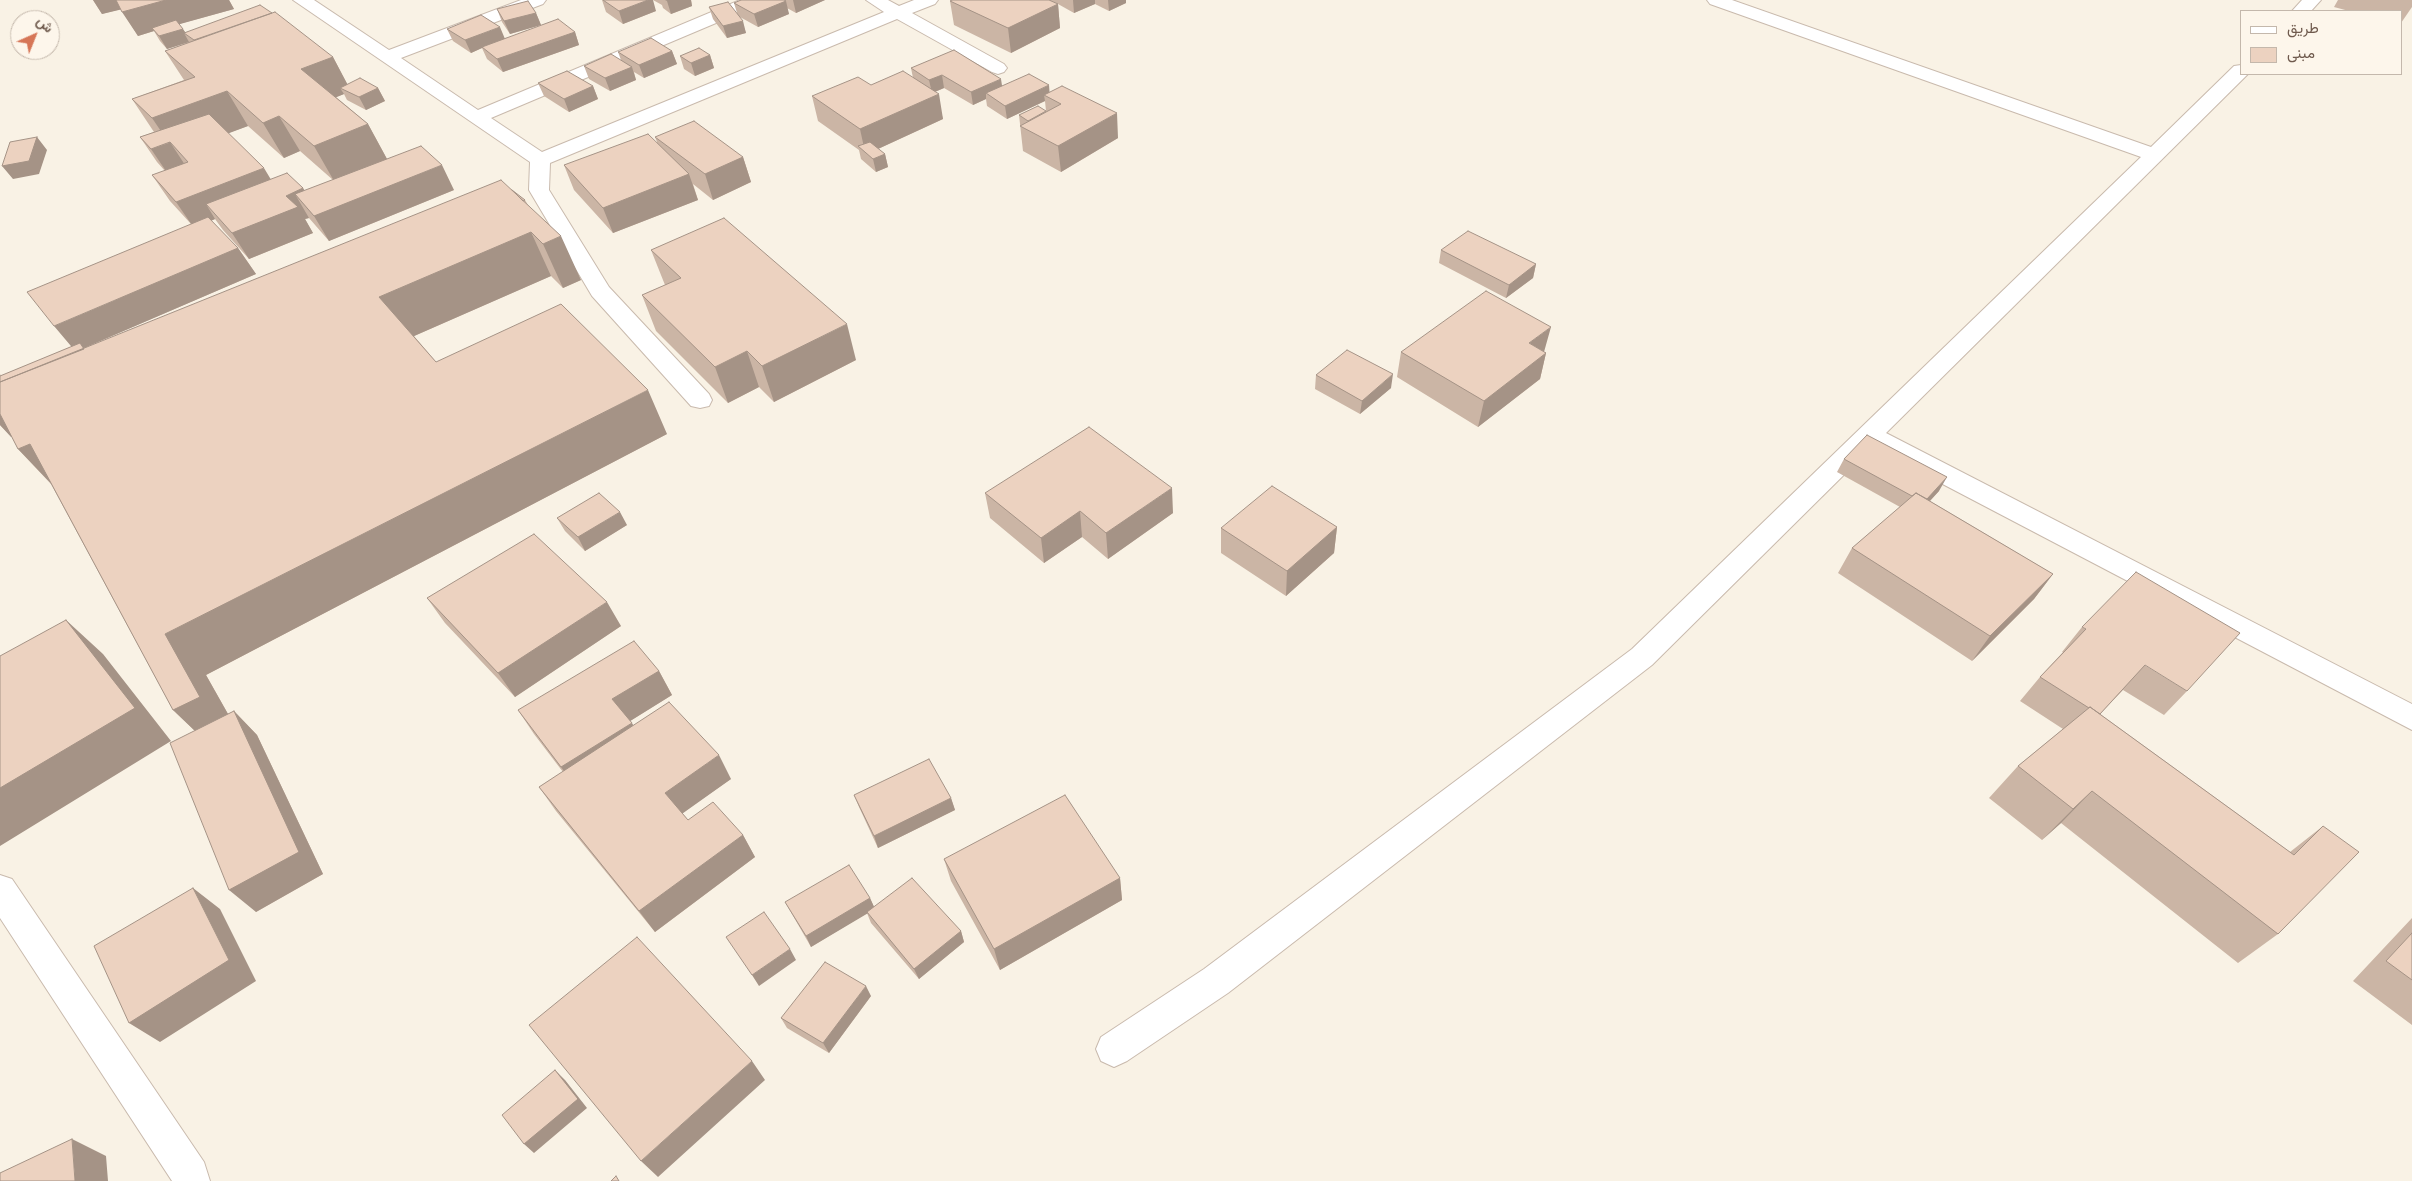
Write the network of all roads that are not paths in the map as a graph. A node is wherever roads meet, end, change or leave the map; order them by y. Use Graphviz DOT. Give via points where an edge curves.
graph roads {
  1 [pos="537,0"];
  2 [pos="755,0"];
  3 [pos="875,0"];
  4 [pos="929,0"];
  5 [pos="1716,0"];
  6 [pos="2312,0"];
  7 [pos="312,2"];
  8 [pos="2302,10"];
  9 [pos="900,13"];
  10 [pos="387,57"];
  11 [pos="998,68"];
  12 [pos="2240,71"];
  13 [pos="477,117"];
  14 [pos="2154,155"];
  15 [pos="540,160"];
  16 [pos="700,400"];
  17 [pos="1869,435"];
  18 [pos="2412,718"];
  19 [pos="0,890"];
  20 [pos="1114,1049"];
  21 [pos="191,1181"];
  1 -- 10 [label="street"];
  2 -- 13 [label="street"];
  3 -- 9 [label="street"];
  4 -- 9 [label="street"];
  5 -- 14 [label="street"];
  6 -- 8 [label="street"];
  7 -- 10 [label="street"];
  9 -- 11 [label="street"];
  9 -- 15 [label="street"];
  10 -- 13 [label="street"];
  12 -- 14 [label="street"];
  13 -- 15 [label="street"];
  14 -- 17 [label="street"];
  15 -- 16 [label="street" via="539,190 600,292"];
  17 -- 18 [label="street"];
  17 -- 20 [label="street" via="1642,657 1216,982"];
  19 -- 21 [label="street"];
}
